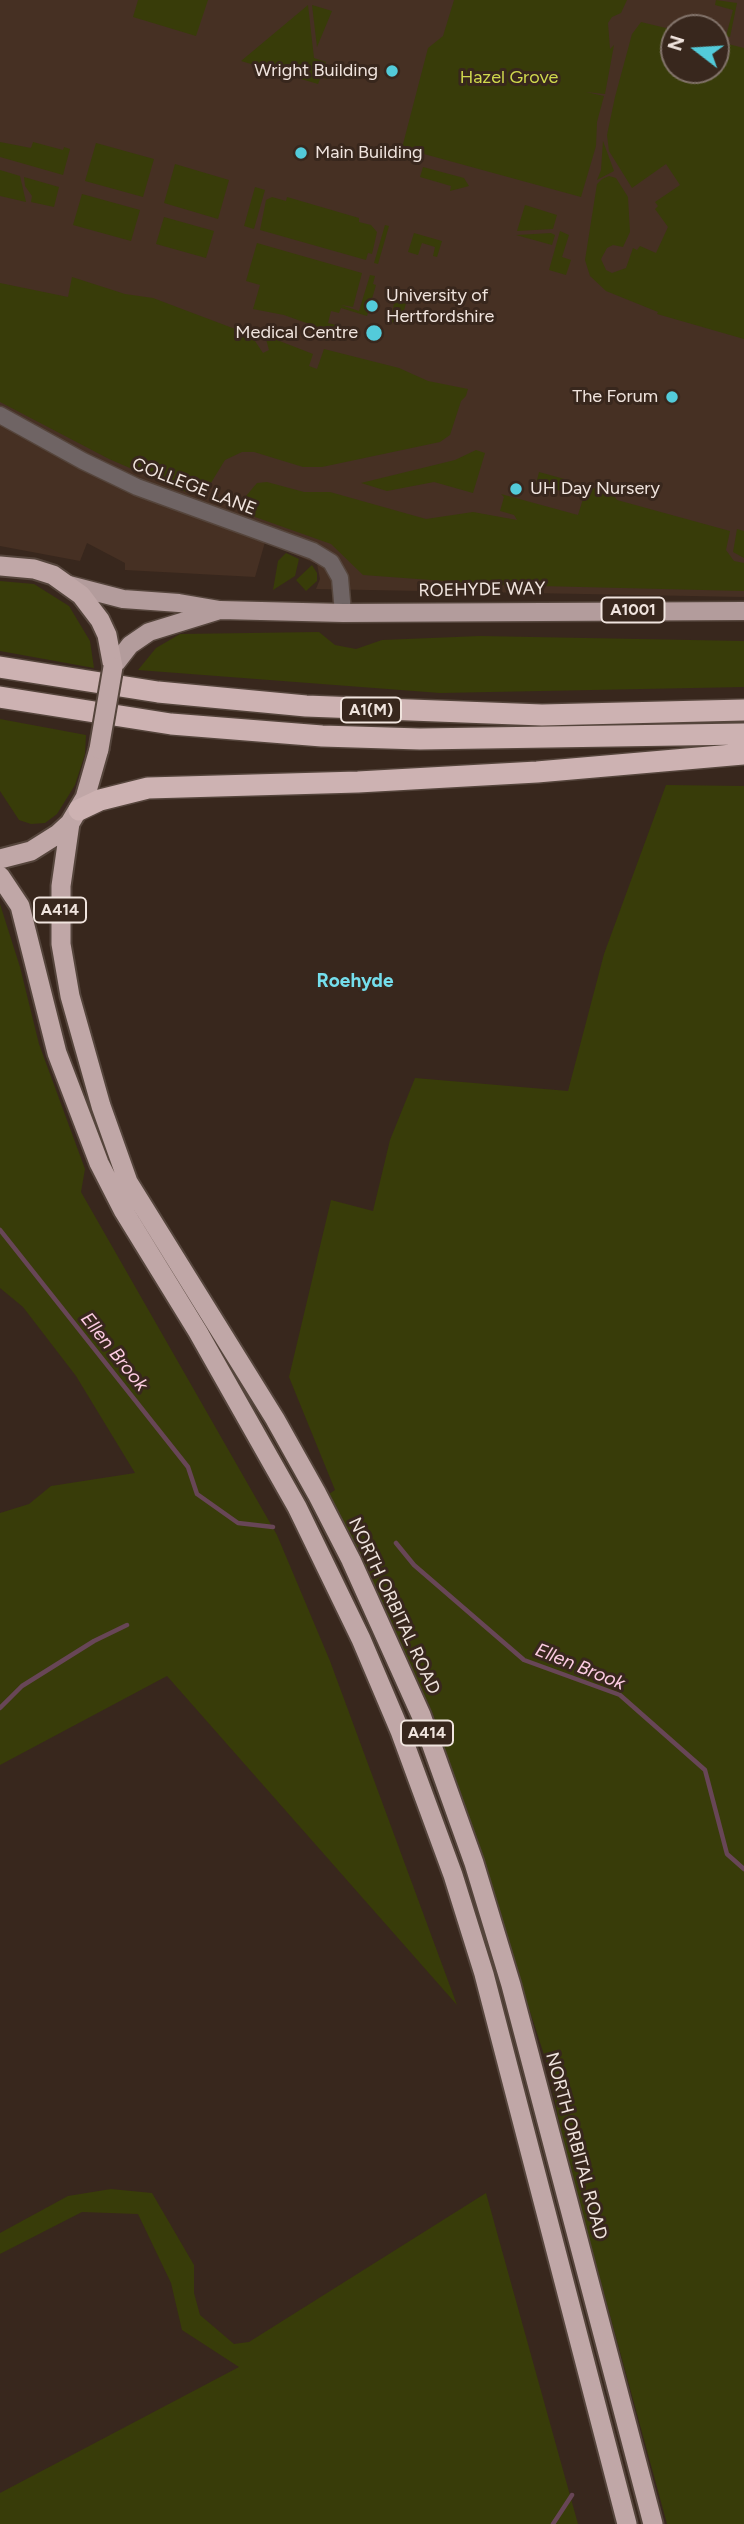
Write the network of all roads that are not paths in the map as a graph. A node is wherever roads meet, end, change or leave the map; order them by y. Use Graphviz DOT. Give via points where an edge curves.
graph roads {
  1 [pos="0,415"];
  2 [pos="0,566"];
  3 [pos="69,585"];
  4 [pos="220,610"];
  5 [pos="744,611"];
  6 [pos="343,613"];
  7 [pos="0,667"];
  8 [pos="113,667"];
  9 [pos="0,697"];
  10 [pos="744,710"];
  11 [pos="744,734"];
  12 [pos="744,754"];
  13 [pos="74,817"];
  14 [pos="0,859"];
  15 [pos="0,876"];
  16 [pos="627,2524"];
  17 [pos="653,2524"];
  1 -- 6 [label="street, COLLEGE LANE" via="137,488 313,551 331,562 340,578"];
  2 -- 3 [label="highway" via="34,569"];
  3 -- 4 [label="main road, ROEHYDE WAY / A1001" via="123,599"];
  3 -- 8 [label="highway" via="100,620"];
  4 -- 6 [label="main road, ROEHYDE WAY / A1001"];
  4 -- 8 [label="main road, ROEHYDE WAY / A1001" via="149,632 130,645"];
  5 -- 6 [label="main road, ROEHYDE WAY / A1001"];
  7 -- 10 [label="highway, A1(M)" via="158,692 306,706 542,715"];
  8 -- 13 [label="highway, NORTH ORBITAL ROAD, bridge" via="94,772"];
  9 -- 11 [label="highway, A1(M)" via="171,724 322,737"];
  12 -- 13 [label="highway" via="372,782 148,788 100,800"];
  13 -- 14 [label="highway" via="38,848"];
  13 -- 17 [label="highway, NORTH ORBITAL ROAD / A414" via="61,886 61,944 70,996 101,1106 128,1182 317,1494 421,1715 474,1863 511,1986"];
  15 -- 16 [label="highway, A414" via="20,906 57,1053 99,1163 122,1210 198,1332 297,1507 400,1731 484,1974"];
}
